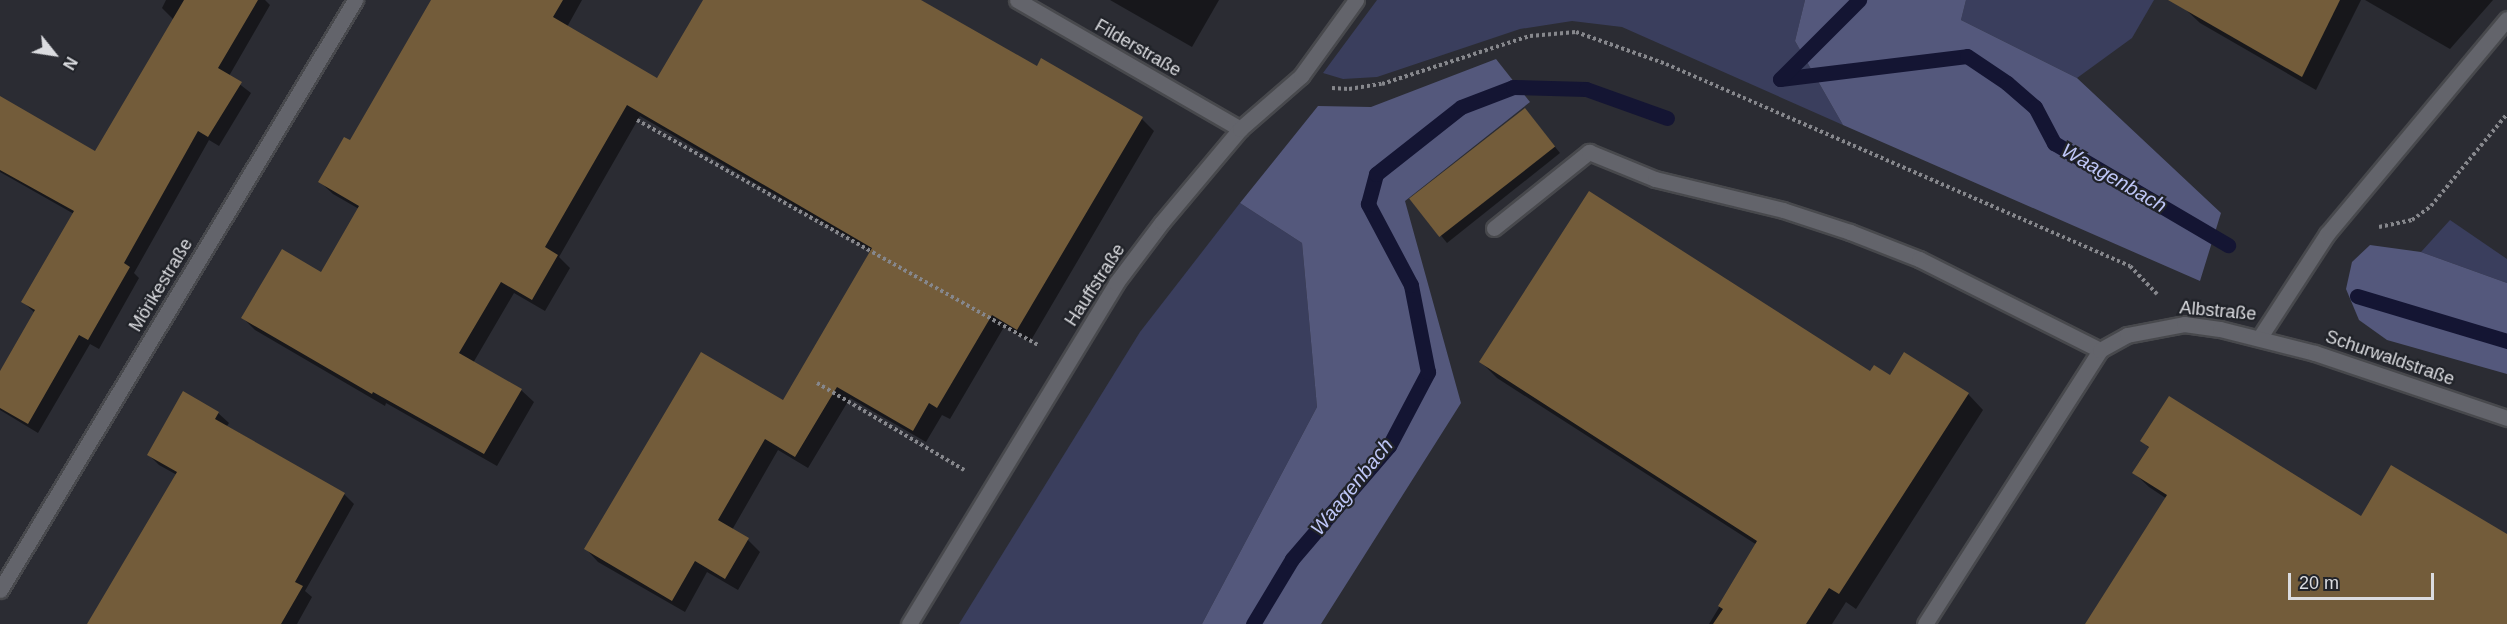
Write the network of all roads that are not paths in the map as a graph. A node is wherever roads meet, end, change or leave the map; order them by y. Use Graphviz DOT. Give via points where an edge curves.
graph roads {
  1 [pos="356,0"];
  2 [pos="1017,0"];
  3 [pos="1356,0"];
  4 [pos="2507,19"];
  5 [pos="1240,129"];
  6 [pos="1494,228"];
  7 [pos="2260,338"];
  8 [pos="2100,350"];
  9 [pos="2507,418"];
  10 [pos="0,590"];
  11 [pos="909,624"];
  12 [pos="1925,624"];
  1 -- 10 [label="street, Mörikestraße"];
  2 -- 5 [label="street, Filderstraße"];
  3 -- 5 [label="street, Hauffstraße" via="1302,76"];
  4 -- 7 [label="street, Albstraße" via="2327,234"];
  5 -- 11 [label="street, Hauffstraße" via="1116,283"];
  6 -- 8 [label="street" via="1588,152 1655,179 1783,210 1860,236 1919,259"];
  7 -- 8 [label="street, Albstraße" via="2184,324 2127,335"];
  7 -- 9 [label="street, Schurwaldstraße" via="2315,352"];
  8 -- 12 [label="street, Albstraße"];
}
